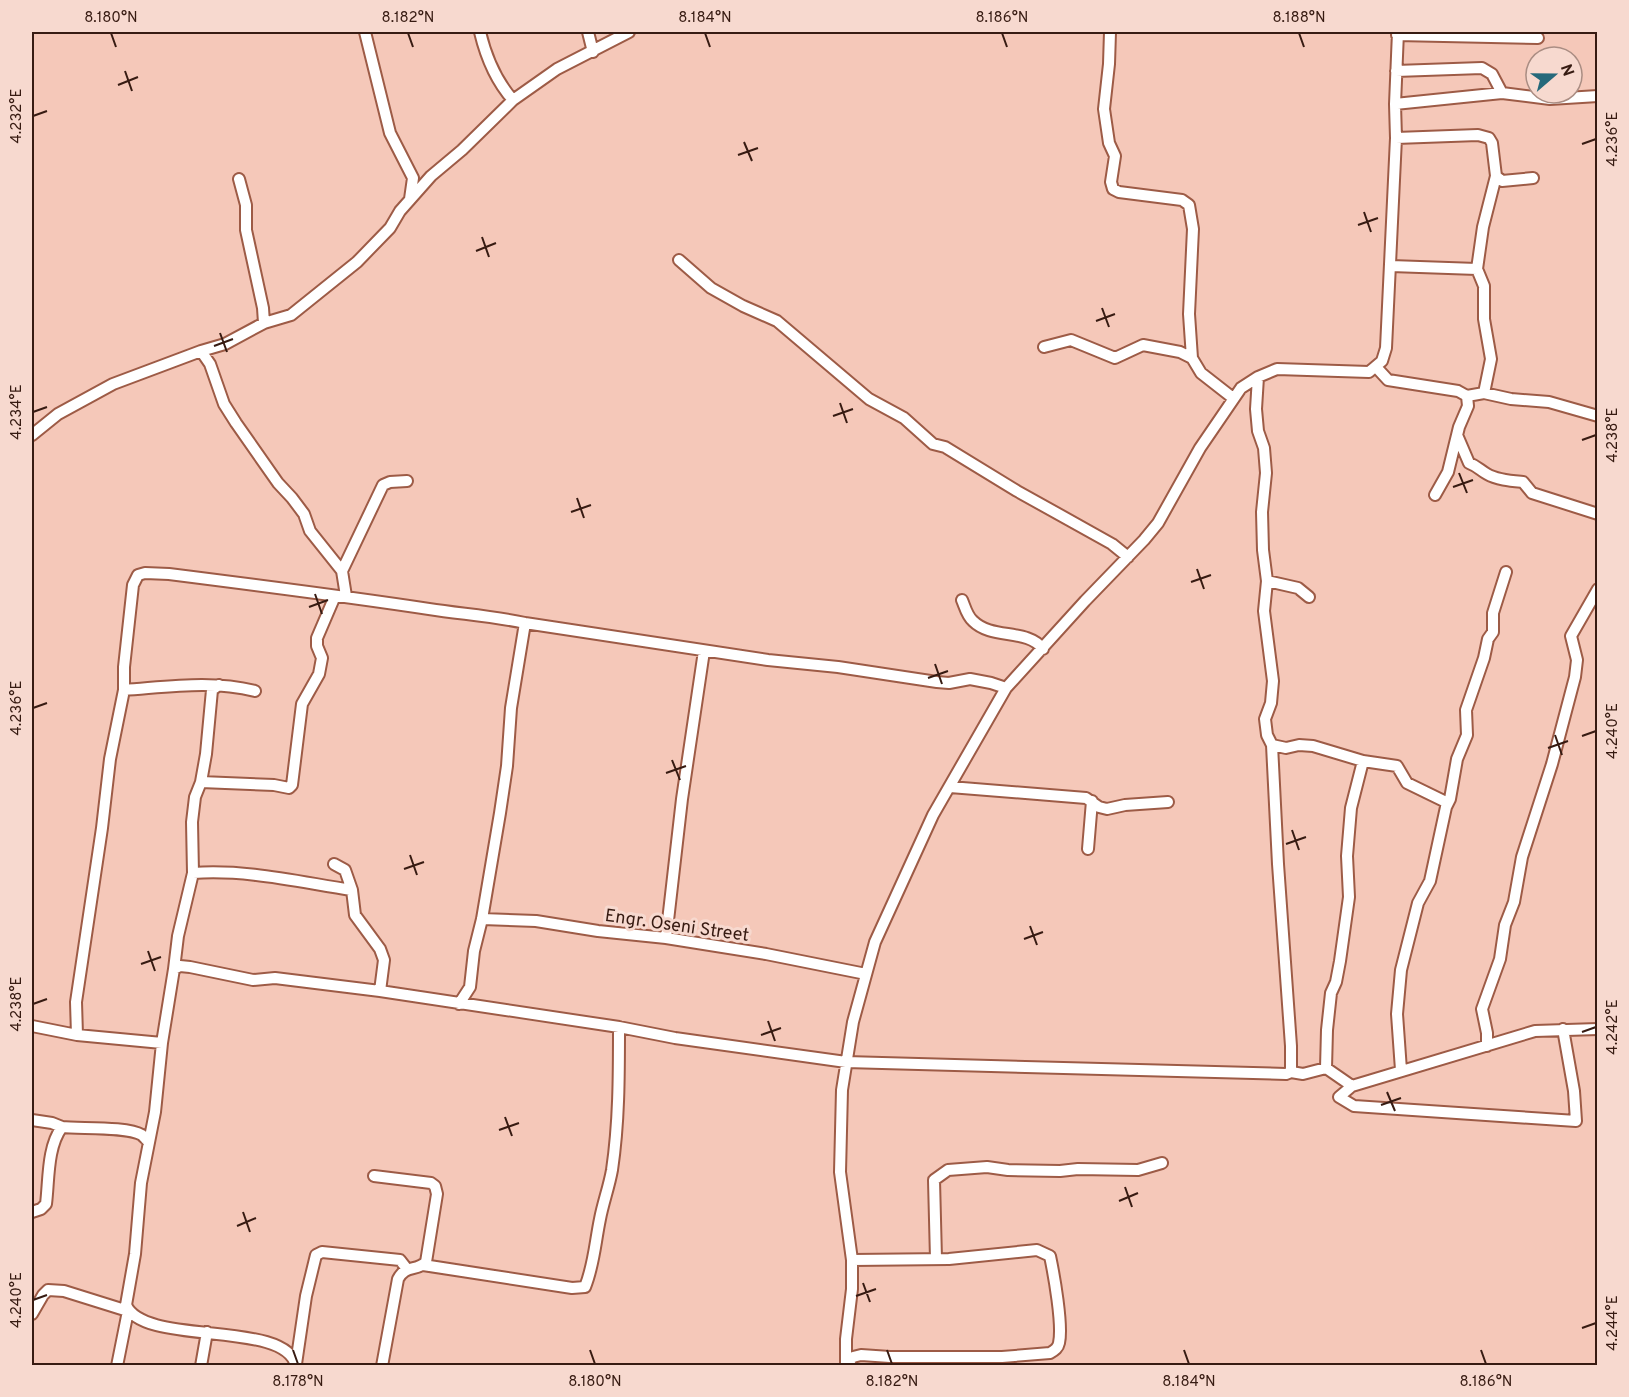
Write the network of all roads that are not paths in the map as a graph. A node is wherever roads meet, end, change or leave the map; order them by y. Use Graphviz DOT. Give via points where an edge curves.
graph roads {
  1 [pos="365,32"];
  2 [pos="480,32"];
  3 [pos="588,32"];
  4 [pos="629,32"];
  5 [pos="1110,32"];
  6 [pos="1397,33"];
  7 [pos="1538,38"];
  8 [pos="592,52"];
  9 [pos="1396,70"];
  10 [pos="1502,93"];
  11 [pos="1598,96"];
  12 [pos="513,100"];
  13 [pos="1395,104"];
  14 [pos="1396,138"];
  15 [pos="1496,176"];
  16 [pos="1533,178"];
  17 [pos="239,179"];
  18 [pos="410,199"];
  19 [pos="679,260"];
  20 [pos="1391,266"];
  21 [pos="1477,269"];
  22 [pos="264,323"];
  23 [pos="1044,347"];
  24 [pos="201,351"];
  25 [pos="1192,358"];
  26 [pos="1376,367"];
  27 [pos="1258,377"];
  28 [pos="1484,393"];
  29 [pos="1467,396"];
  30 [pos="1233,398"];
  31 [pos="1598,416"];
  32 [pos="1457,434"];
  33 [pos="32,435"];
  34 [pos="407,481"];
  35 [pos="1436,495"];
  36 [pos="1598,514"];
  37 [pos="1128,557"];
  38 [pos="342,572"];
  39 [pos="1506,572"];
  40 [pos="1267,580"];
  41 [pos="1598,589"];
  42 [pos="341,596"];
  43 [pos="1309,597"];
  44 [pos="962,600"];
  45 [pos="525,624"];
  46 [pos="1043,649"];
  47 [pos="704,651"];
  48 [pos="219,685"];
  49 [pos="1006,688"];
  50 [pos="124,690"];
  51 [pos="255,691"];
  52 [pos="1272,745"];
  53 [pos="1363,761"];
  54 [pos="201,782"];
  55 [pos="950,787"];
  56 [pos="1092,801"];
  57 [pos="1168,802"];
  58 [pos="1448,803"];
  59 [pos="1088,849"];
  60 [pos="334,864"];
  61 [pos="193,873"];
  62 [pos="352,890"];
  63 [pos="482,919"];
  64 [pos="666,938"];
  65 [pos="174,969"];
  66 [pos="866,974"];
  67 [pos="380,991"];
  68 [pos="459,1004"];
  69 [pos="32,1026"];
  70 [pos="619,1027"];
  71 [pos="1563,1029"];
  72 [pos="1598,1029"];
  73 [pos="77,1035"];
  74 [pos="162,1044"];
  75 [pos="1486,1046"];
  76 [pos="846,1062"];
  77 [pos="1326,1068"];
  78 [pos="1401,1070"];
  79 [pos="1291,1072"];
  80 [pos="1352,1086"];
  81 [pos="32,1120"];
  82 [pos="62,1127"];
  83 [pos="148,1142"];
  84 [pos="1162,1164"];
  85 [pos="374,1176"];
  86 [pos="32,1212"];
  87 [pos="936,1259"];
  88 [pos="852,1260"];
  89 [pos="423,1265"];
  90 [pos="407,1269"];
  91 [pos="128,1311"];
  92 [pos="32,1314"];
  93 [pos="207,1332"];
  94 [pos="117,1365"];
  95 [pos="201,1365"];
  96 [pos="296,1365"];
  97 [pos="382,1365"];
  98 [pos="846,1365"];
  1 -- 18 [label="street" via="390,133 413,178"];
  2 -- 12 [label="street" via="501,86"];
  3 -- 8 [label="street"];
  4 -- 8 [label="street"];
  5 -- 25 [label="street" via="1104,109 1114,156 1111,182 1119,192 1182,200 1189,205 1193,229 1188,314"];
  6 -- 7 [label="street"];
  6 -- 9 [label="street"];
  8 -- 12 [label="street" via="557,69"];
  9 -- 10 [label="street" via="1482,68 1492,74"];
  9 -- 13 [label="street"];
  10 -- 11 [label="street" via="1550,99"];
  10 -- 13 [label="street"];
  12 -- 18 [label="street"];
  13 -- 14 [label="street"];
  14 -- 15 [label="street" via="1489,138"];
  14 -- 20 [label="street"];
  15 -- 16 [label="street" via="1502,180"];
  15 -- 21 [label="street"];
  17 -- 22 [label="street"];
  18 -- 22 [label="street" via="390,228 350,269 291,315"];
  19 -- 37 [label="street" via="711,288 777,321 869,399 904,418 933,444 945,447"];
  20 -- 21 [label="street"];
  20 -- 26 [label="street" via="1386,348"];
  21 -- 28 [label="street" via="1484,286 1484,319 1491,359"];
  22 -- 24 [label="street" via="225,345"];
  23 -- 25 [label="street" via="1071,340 1115,358 1143,345"];
  24 -- 33 [label="street" via="112,384 58,414"];
  24 -- 38 [label="street" via="236,423"];
  25 -- 30 [label="street" via="1201,373"];
  26 -- 27 [label="street" via="1369,372 1277,369"];
  26 -- 29 [label="street" via="1388,380 1458,391"];
  27 -- 30 [label="street"];
  27 -- 40 [label="street" via="1256,409 1266,473 1262,531"];
  28 -- 29 [label="street"];
  28 -- 31 [label="street" via="1549,402"];
  29 -- 32 [label="street" via="1468,406"];
  30 -- 37 [label="street" via="1158,523"];
  32 -- 35 [label="street" via="1448,472"];
  32 -- 36 [label="street" via="1469,463 1487,474 1523,482 1532,493"];
  34 -- 38 [label="street" via="383,485"];
  37 -- 46 [label="street"];
  38 -- 42 [label="street"];
  39 -- 58 [label="street" via="1493,613 1493,632 1466,710 1467,735 1457,759"];
  40 -- 43 [label="street" via="1298,588"];
  40 -- 52 [label="street" via="1264,611 1273,681 1265,719"];
  41 -- 75 [label="street" via="1570,636 1577,660 1575,677 1522,857 1500,959 1482,1009"];
  42 -- 45 [label="street"];
  42 -- 50 [label="street" via="170,574 138,575 133,585"];
  42 -- 54 [label="street" via="317,638 322,658 319,674 302,704 292,785 289,788"];
  44 -- 46 [label="street" via="974,623 1031,638"];
  45 -- 47 [label="street"];
  45 -- 63 [label="street" via="511,708 504,790"];
  46 -- 49 [label="street"];
  47 -- 49 [label="street" via="937,682 970,679"];
  47 -- 64 [label="street"];
  48 -- 50 [label="street"];
  48 -- 51 [label="street"];
  48 -- 54 [label="street" via="212,690"];
  49 -- 55 [label="street"];
  50 -- 73 [label="street" via="110,759 78,992"];
  52 -- 53 [label="street" via="1313,746"];
  52 -- 79 [label="street"];
  53 -- 58 [label="street" via="1397,766 1407,783"];
  53 -- 77 [label="street" via="1352,808 1347,856 1349,897 1331,993"];
  54 -- 61 [label="street" via="192,822"];
  55 -- 56 [label="street"];
  55 -- 66 [label="street" via="874,942"];
  56 -- 57 [label="street" via="1107,809"];
  56 -- 59 [label="street"];
  58 -- 78 [label="street" via="1430,881 1418,903 1401,970 1397,1014"];
  60 -- 62 [label="street" via="345,870"];
  61 -- 62 [label="street" via="213,871 288,878"];
  61 -- 65 [label="street"];
  62 -- 67 [label="street" via="355,915 380,948 384,960"];
  63 -- 64 [label="street, Engr. Oseni Street" via="536,921"];
  63 -- 68 [label="street" via="470,987"];
  64 -- 66 [label="street, Engr. Oseni Street"];
  65 -- 67 [label="street" via="190,967 253,980 275,978"];
  65 -- 74 [label="street"];
  66 -- 76 [label="street"];
  67 -- 68 [label="street"];
  68 -- 70 [label="street"];
  69 -- 73 [label="street"];
  70 -- 76 [label="street"];
  70 -- 89 [label="street" via="612,1168 592,1270 585,1287"];
  71 -- 72 [label="street"];
  71 -- 75 [label="street" via="1535,1031"];
  71 -- 80 [label="street" via="1576,1121 1354,1106 1339,1097"];
  73 -- 74 [label="street"];
  74 -- 83 [label="street"];
  75 -- 78 [label="street"];
  76 -- 79 [label="street"];
  76 -- 88 [label="street" via="840,1172"];
  77 -- 79 [label="street" via="1303,1074"];
  77 -- 80 [label="street"];
  78 -- 80 [label="street"];
  81 -- 82 [label="street"];
  82 -- 83 [label="street" via="130,1132 142,1135"];
  82 -- 86 [label="street" via="53,1147 46,1204"];
  83 -- 91 [label="street" via="126,1298"];
  84 -- 87 [label="street" via="1138,1170 948,1170 934,1180"];
  85 -- 89 [label="street" via="435,1186 437,1194"];
  87 -- 88 [label="street"];
  87 -- 98 [label="street" via="1037,1250 1050,1256 1060,1334 1055,1350 1002,1357 861,1355"];
  88 -- 98 [label="street"];
  89 -- 90 [label="street"];
  90 -- 96 [label="street" via="400,1260 322,1252 316,1255"];
  90 -- 97 [label="street" via="398,1279"];
  91 -- 92 [label="street" via="64,1291 48,1290"];
  91 -- 93 [label="street" via="139,1320 166,1328"];
  91 -- 94 [label="street"];
  93 -- 95 [label="street"];
  93 -- 96 [label="street" via="267,1343 289,1353"];
}
